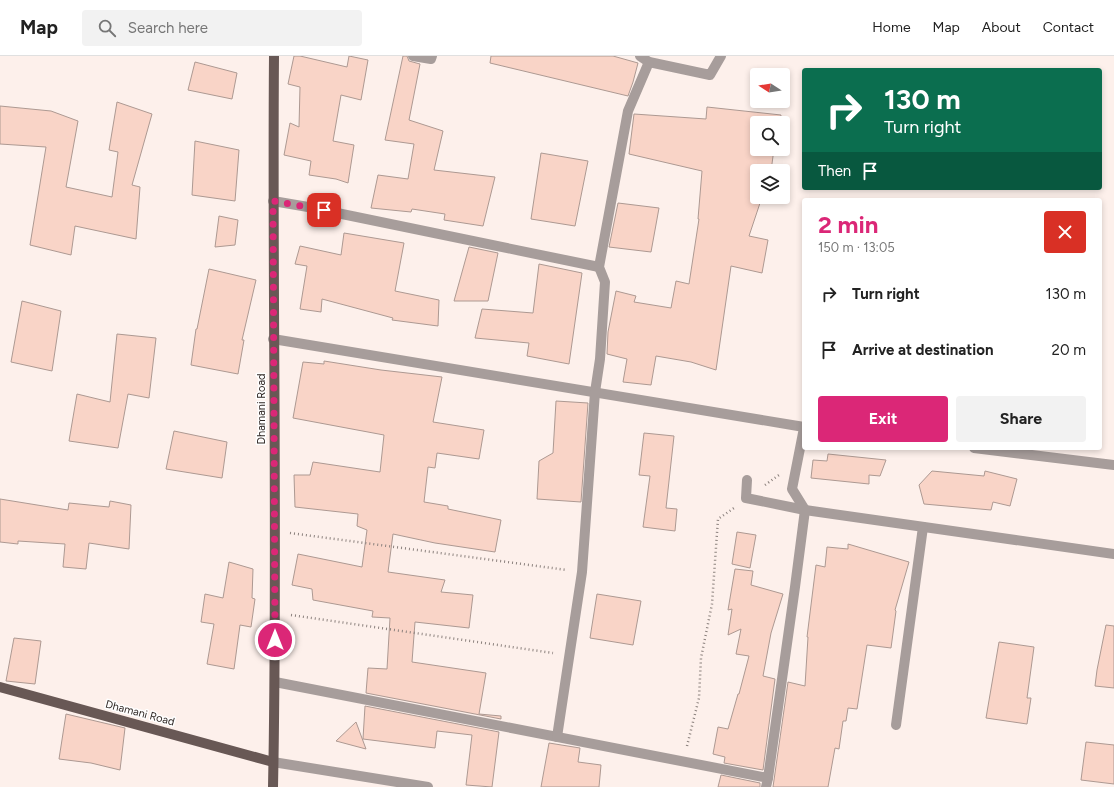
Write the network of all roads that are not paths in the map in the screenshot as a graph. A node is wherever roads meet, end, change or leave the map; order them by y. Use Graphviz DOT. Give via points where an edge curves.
graph roads {
  1 [pos="274,56"];
  2 [pos="413,56"];
  3 [pos="432,56"];
  4 [pos="640,56"];
  5 [pos="721,56"];
  6 [pos="649,62"];
  7 [pos="273,201"];
  8 [pos="599,267"];
  9 [pos="273,339"];
  10 [pos="595,392"];
  11 [pos="802,427"];
  12 [pos="802,438"];
  13 [pos="990,450"];
  14 [pos="1114,465"];
  15 [pos="747,480"];
  16 [pos="805,510"];
  17 [pos="923,527"];
  18 [pos="1114,554"];
  19 [pos="275,682"];
  20 [pos="0,687"];
  21 [pos="896,725"];
  22 [pos="557,737"];
  23 [pos="273,762"];
  24 [pos="767,783"];
  25 [pos="273,787"];
  26 [pos="428,787"];
  1 -- 7 [label="main road, Dhamani Road"];
  2 -- 3 [label="street" via="430,59"];
  4 -- 6 [label="street"];
  5 -- 6 [label="street" via="710,75"];
  6 -- 8 [label="street" via="628,111"];
  7 -- 8 [label="street"];
  7 -- 9 [label="main road, Dhamani Road"];
  8 -- 10 [label="street" via="605,282"];
  9 -- 10 [label="street"];
  9 -- 19 [label="main road, Dhamani Road"];
  10 -- 11 [label="street"];
  10 -- 22 [label="street" via="582,572"];
  12 -- 16 [label="street" via="792,489"];
  13 -- 14 [label="street"];
  15 -- 16 [label="street" via="746,498"];
  16 -- 17 [label="street"];
  16 -- 24 [label="street"];
  17 -- 18 [label="street"];
  17 -- 21 [label="street"];
  19 -- 22 [label="street"];
  19 -- 23 [label="main road, Dhamani Road"];
  20 -- 23 [label="main road, Dhamani Road"];
  22 -- 24 [label="street" via="682,762"];
  23 -- 25 [label="main road, Dhamani Road"];
  23 -- 26 [label="street"];
}
